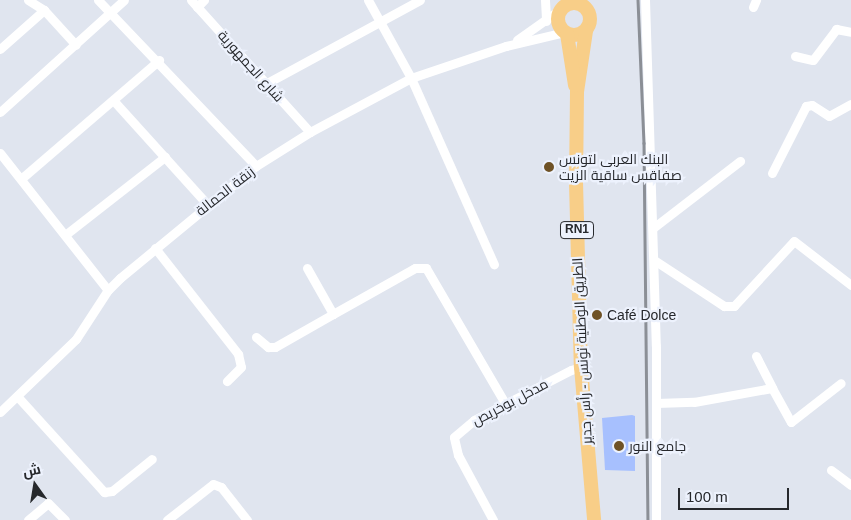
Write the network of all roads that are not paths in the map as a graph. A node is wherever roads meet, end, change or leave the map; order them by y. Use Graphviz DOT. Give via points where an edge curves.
graph roads {
  1 [pos="28,0"];
  2 [pos="98,0"];
  3 [pos="124,0"];
  4 [pos="204,0"];
  5 [pos="368,0"];
  6 [pos="420,0"];
  7 [pos="545,0"];
  8 [pos="645,0"];
  9 [pos="194,4"];
  10 [pos="585,4"];
  11 [pos="564,5"];
  12 [pos="44,10"];
  13 [pos="110,13"];
  14 [pos="381,21"];
  15 [pos="546,21"];
  16 [pos="586,31"];
  17 [pos="851,32"];
  18 [pos="566,33"];
  19 [pos="76,45"];
  20 [pos="506,46"];
  21 [pos="1,47"];
  22 [pos="795,56"];
  23 [pos="159,60"];
  24 [pos="411,78"];
  25 [pos="267,83"];
  26 [pos="577,92"];
  27 [pos="113,100"];
  28 [pos="851,104"];
  29 [pos="0,112"];
  30 [pos="310,132"];
  31 [pos="0,153"];
  32 [pos="165,157"];
  33 [pos="740,161"];
  34 [pos="256,166"];
  35 [pos="772,173"];
  36 [pos="22,178"];
  37 [pos="207,204"];
  38 [pos="654,228"];
  39 [pos="65,236"];
  40 [pos="155,248"];
  41 [pos="654,260"];
  42 [pos="494,264"];
  43 [pos="306,268"];
  44 [pos="851,285"];
  45 [pos="108,290"];
  46 [pos="333,314"];
  47 [pos="256,337"];
  48 [pos="756,356"];
  49 [pos="576,368"];
  50 [pos="227,380"];
  51 [pos="842,383"];
  52 [pos="772,388"];
  53 [pos="17,396"];
  54 [pos="656,403"];
  55 [pos="505,404"];
  56 [pos="0,412"];
  57 [pos="152,459"];
  58 [pos="831,470"];
  59 [pos="851,485"];
  60 [pos="28,520"];
  61 [pos="65,520"];
  62 [pos="167,520"];
  63 [pos="247,520"];
  64 [pos="494,520"];
  65 [pos="594,520"];
  66 [pos="656,520"];
  1 -- 12 [label="street"];
  2 -- 13 [label="street"];
  3 -- 13 [label="street"];
  4 -- 9 [label="street"];
  5 -- 14 [label="street"];
  6 -- 14 [label="street"];
  7 -- 15 [label="street"];
  8 -- 38 [label="street"];
  9 -- 25 [label="street, شارع الجمهورية"];
  10 -- 11 [label="main road, RN1" via="573,2"];
  10 -- 16 [label="main road, RN1" via="591,22"];
  11 -- 15 [label="street"];
  11 -- 18 [label="main road, RN1" via="558,18"];
  12 -- 19 [label="street"];
  12 -- 21 [label="street"];
  13 -- 19 [label="street"];
  13 -- 23 [label="street"];
  14 -- 24 [label="street"];
  14 -- 25 [label="street"];
  15 -- 20 [label="street"];
  16 -- 18 [label="main road" via="577,35"];
  16 -- 26 [label="main road, الطريق الوطنية تونس - رأس جدير / RN1"];
  17 -- 22 [label="street" via="836,29 814,60"];
  18 -- 20 [label="street"];
  18 -- 26 [label="main road, الطريق الوطنية تونس - رأس جدير / RN1"];
  19 -- 29 [label="street"];
  20 -- 24 [label="street, زنقة الحمالة"];
  23 -- 27 [label="street"];
  23 -- 34 [label="street"];
  24 -- 30 [label="street, زنقة الحمالة"];
  24 -- 42 [label="street"];
  25 -- 30 [label="street, شارع الجمهورية"];
  26 -- 49 [label="main road, الطريق الوطنية تونس - رأس جدير / RN1"];
  27 -- 32 [label="street"];
  27 -- 36 [label="street"];
  28 -- 35 [label="street" via="829,116 806,106"];
  30 -- 34 [label="street, زنقة الحمالة"];
  31 -- 36 [label="street"];
  32 -- 37 [label="street"];
  32 -- 39 [label="street"];
  33 -- 38 [label="street"];
  34 -- 37 [label="street, زنقة الحمالة"];
  36 -- 39 [label="street"];
  37 -- 40 [label="street, زنقة الحمالة"];
  38 -- 41 [label="street"];
  39 -- 45 [label="street"];
  40 -- 45 [label="street, زنقة الحمالة"];
  40 -- 50 [label="street" via="238,354 241,366"];
  41 -- 44 [label="street" via="724,306 734,306 794,241"];
  41 -- 54 [label="street"];
  43 -- 46 [label="street"];
  45 -- 53 [label="street, زنقة الحمالة" via="76,339"];
  46 -- 47 [label="street" via="275,347 268,347"];
  46 -- 55 [label="street" via="415,268 426,268"];
  48 -- 52 [label="street"];
  49 -- 55 [label="street, مدخل بوخريص"];
  49 -- 65 [label="main road, الطريق الوطنية تونس - رأس جدير / RN1"];
  51 -- 52 [label="street" via="791,422"];
  52 -- 54 [label="street" via="694,402"];
  53 -- 56 [label="street, زنقة الحمالة"];
  53 -- 57 [label="street" via="104,492 112,491"];
  54 -- 66 [label="street"];
  55 -- 64 [label="street, مدخل بوخريص" via="465,426 454,441 464,469"];
  58 -- 59 [label="street"];
  60 -- 61 [label="street" via="48,503"];
  62 -- 63 [label="street" via="213,484 221,487"];
}
